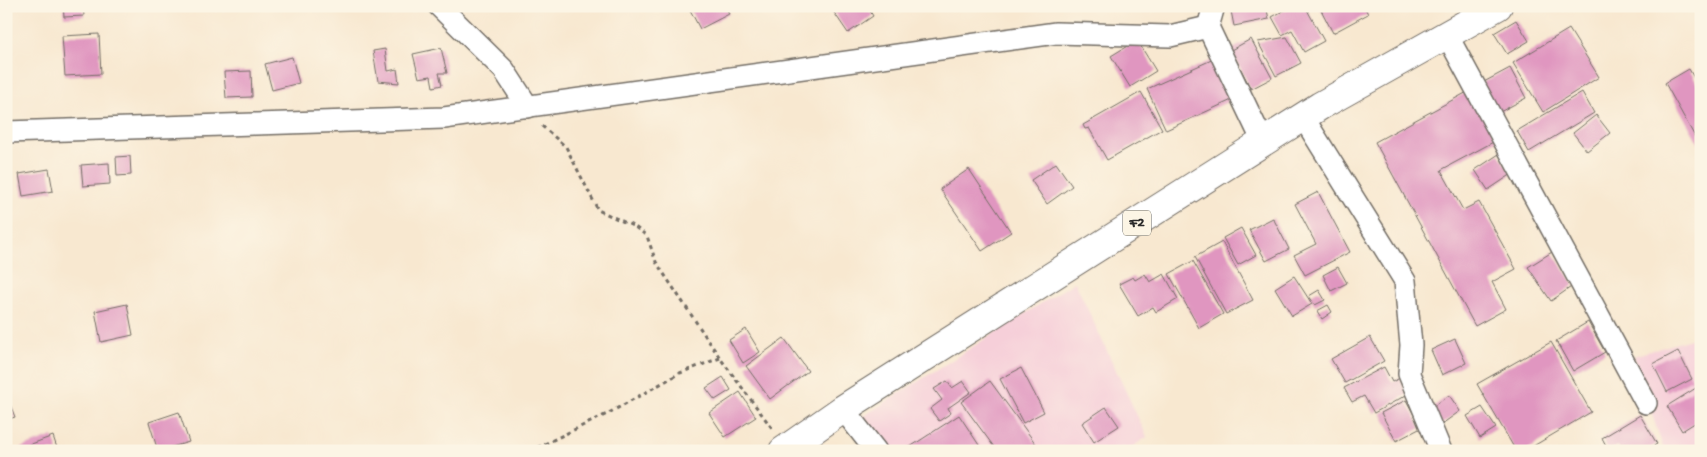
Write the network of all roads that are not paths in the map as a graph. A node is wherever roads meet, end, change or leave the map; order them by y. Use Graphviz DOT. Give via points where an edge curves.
graph roads {
  1 [pos="439,6"];
  2 [pos="1214,6"];
  3 [pos="1498,6"];
  4 [pos="1208,28"];
  5 [pos="1447,35"];
  6 [pos="528,107"];
  7 [pos="1303,117"];
  8 [pos="6,132"];
  9 [pos="1263,142"];
  10 [pos="1646,403"];
  11 [pos="843,409"];
  12 [pos="785,449"];
  13 [pos="876,451"];
  14 [pos="1441,451"];
  1 -- 6 [label="street" via="504,70"];
  2 -- 4 [label="street"];
  3 -- 5 [label="main road, F2"];
  4 -- 6 [label="street" via="1170,36 1056,33"];
  4 -- 9 [label="street"];
  5 -- 7 [label="main road, F2"];
  5 -- 10 [label="street"];
  6 -- 8 [label="street" via="444,118"];
  7 -- 9 [label="main road, F2"];
  7 -- 14 [label="street" via="1405,281 1409,374"];
  9 -- 11 [label="main road, F2"];
  11 -- 12 [label="main road, F2"];
  11 -- 13 [label="street"];
}
